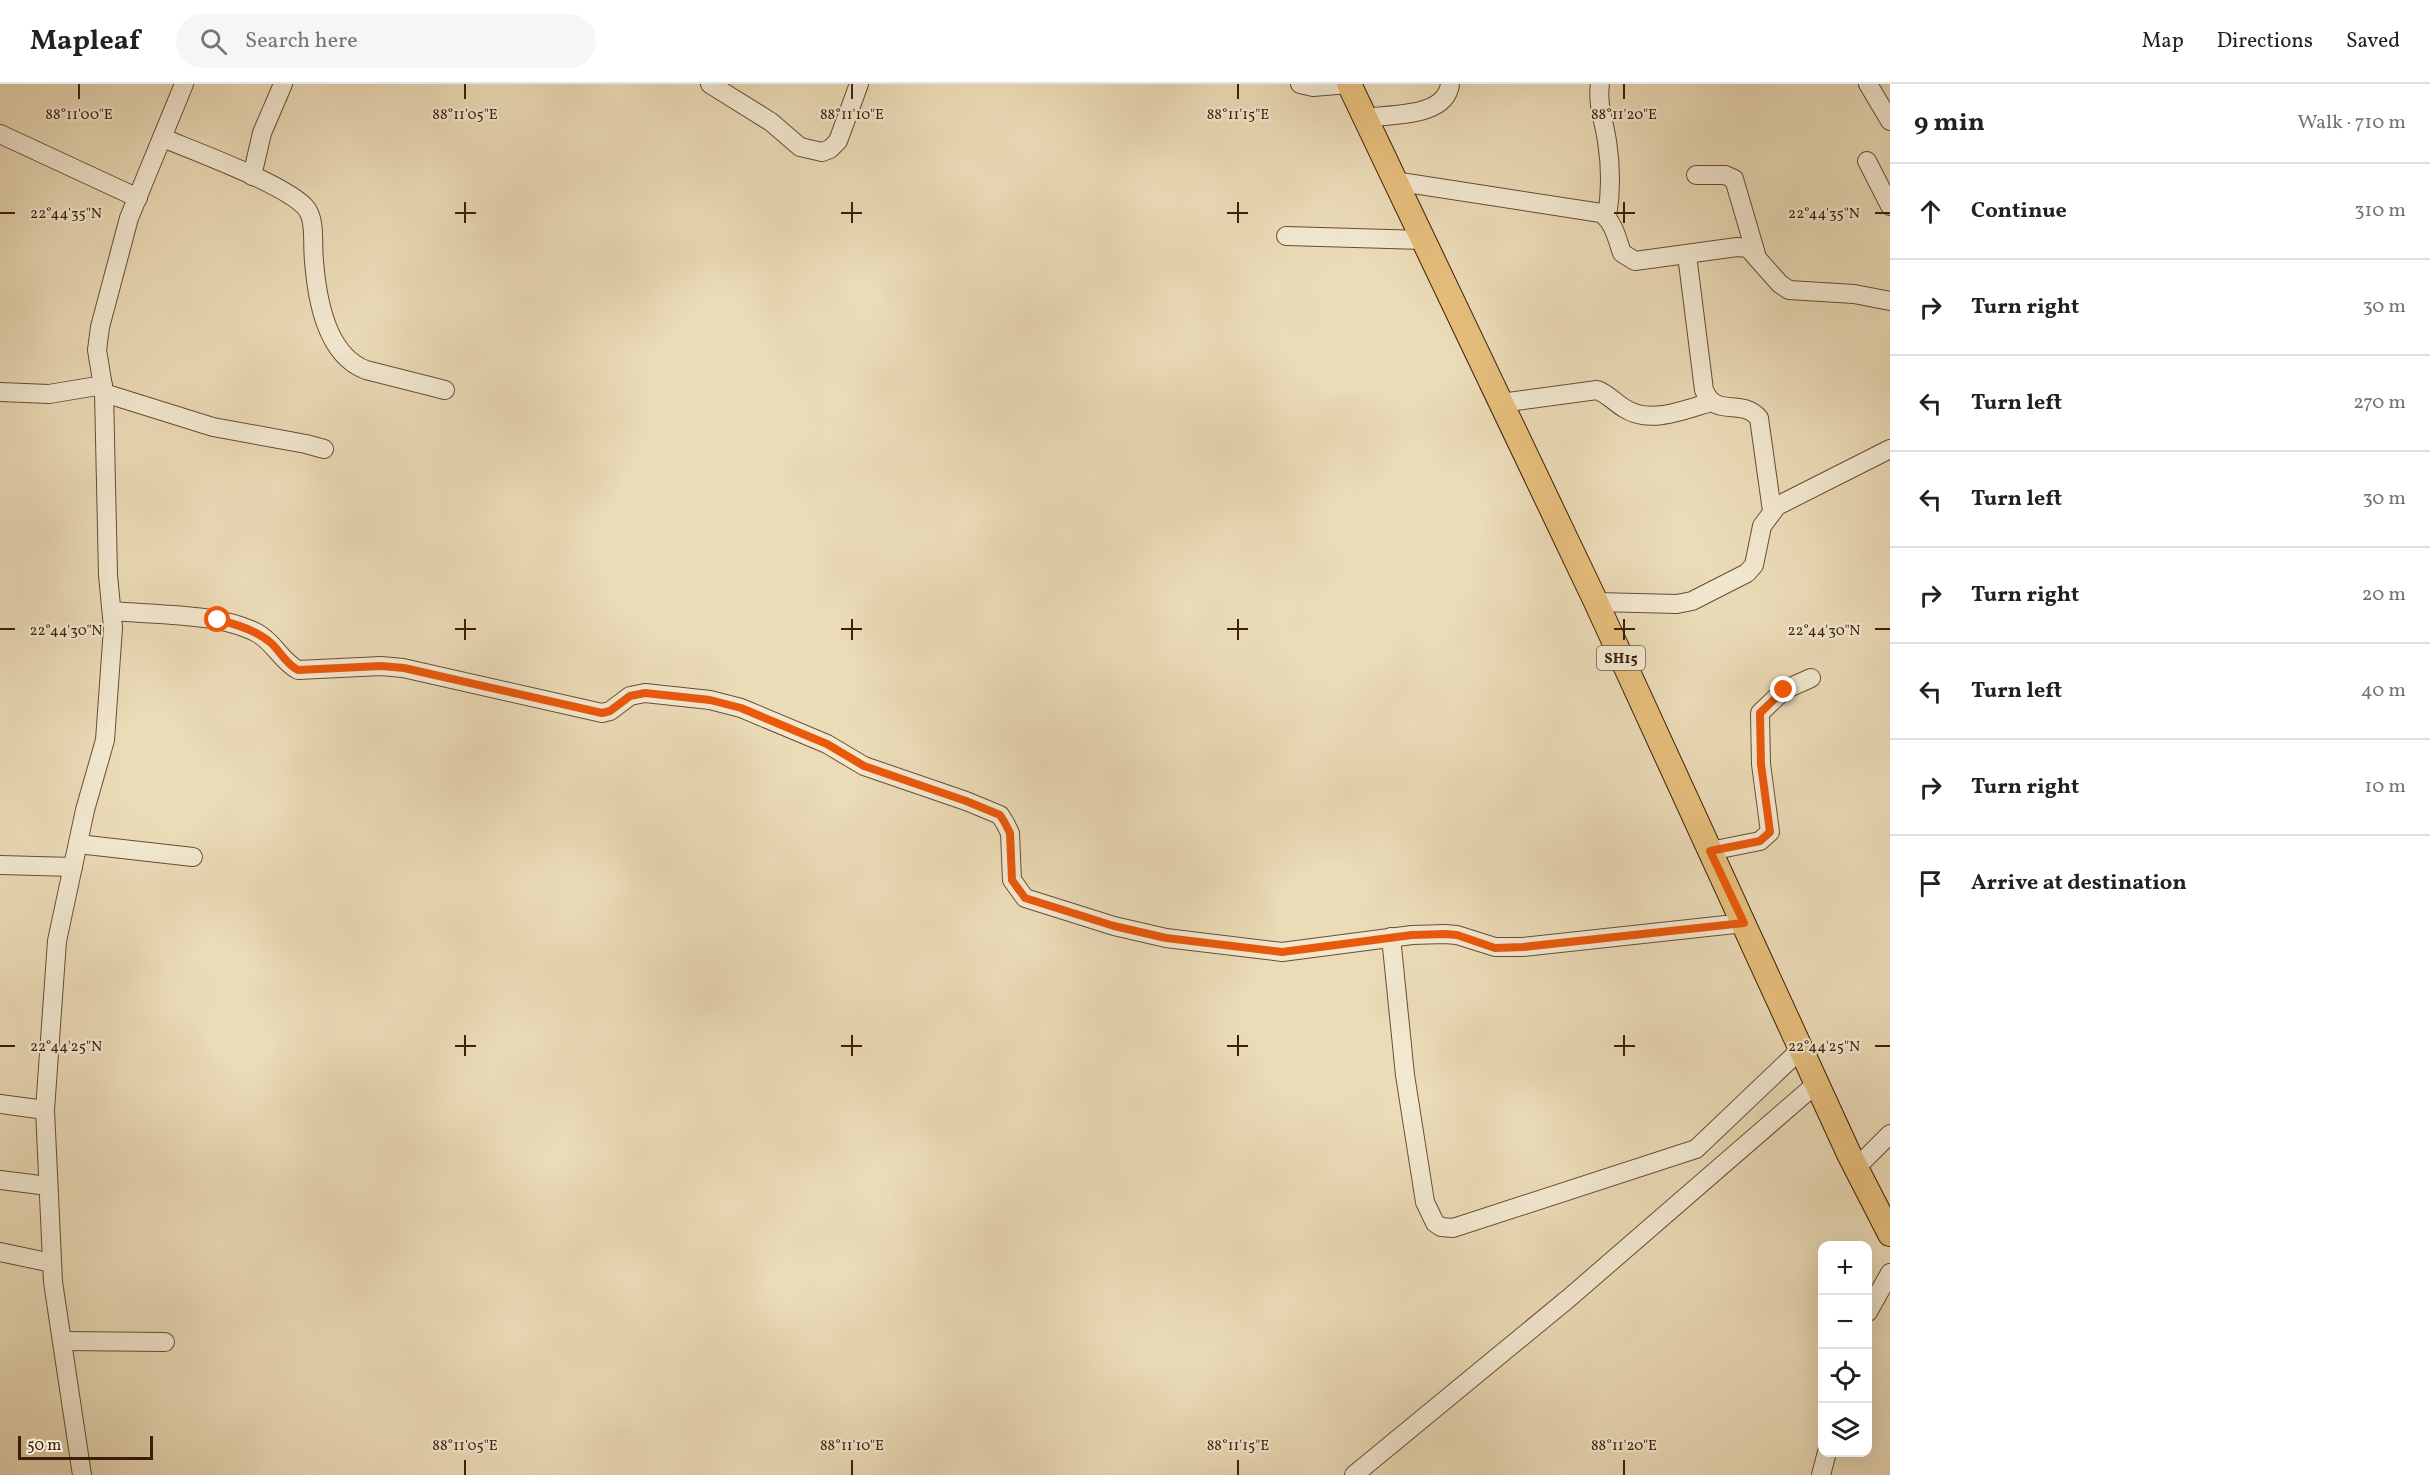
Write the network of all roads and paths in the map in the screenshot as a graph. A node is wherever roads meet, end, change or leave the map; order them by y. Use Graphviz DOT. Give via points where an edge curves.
graph roads {
  1 [pos="184,84"];
  2 [pos="283,84"];
  3 [pos="710,84"];
  4 [pos="859,84"];
  5 [pos="1300,84"];
  6 [pos="1349,84"];
  7 [pos="1450,84"];
  8 [pos="1600,84"];
  9 [pos="1868,84"];
  10 [pos="1364,118"];
  11 [pos="1890,121"];
  12 [pos="0,134"];
  13 [pos="163,138"];
  14 [pos="1867,160"];
  15 [pos="1696,175"];
  16 [pos="252,176"];
  17 [pos="1394,181"];
  18 [pos="138,198"];
  19 [pos="1890,206"];
  20 [pos="1607,217"];
  21 [pos="1286,236"];
  22 [pos="1423,240"];
  23 [pos="1756,254"];
  24 [pos="1687,255"];
  25 [pos="1890,302"];
  26 [pos="104,389"];
  27 [pos="445,390"];
  28 [pos="0,392"];
  29 [pos="1711,402"];
  30 [pos="1501,403"];
  31 [pos="324,449"];
  32 [pos="1890,449"];
  33 [pos="1772,511"];
  34 [pos="1596,602"];
  35 [pos="112,611"];
  36 [pos="1811,678"];
  37 [pos="78,844"];
  38 [pos="1710,851"];
  39 [pos="193,857"];
  40 [pos="0,865"];
  41 [pos="73,867"];
  42 [pos="1744,923"];
  43 [pos="1391,937"];
  44 [pos="1801,1049"];
  45 [pos="1816,1084"];
  46 [pos="0,1104"];
  47 [pos="45,1110"];
  48 [pos="1890,1134"];
  49 [pos="1856,1168"];
  50 [pos="0,1180"];
  51 [pos="48,1186"];
  52 [pos="1890,1234"];
  53 [pos="0,1252"];
  54 [pos="52,1263"];
  55 [pos="1890,1273"];
  56 [pos="1872,1305"];
  57 [pos="63,1341"];
  58 [pos="165,1342"];
  59 [pos="1826,1457"];
  60 [pos="82,1475"];
  61 [pos="1354,1475"];
  62 [pos="1821,1475"];
  1 -- 13 [label="street"];
  2 -- 16 [label="street" via="262,133"];
  3 -- 4 [label="street" via="771,122 800,147 822,152 838,141"];
  5 -- 6 [label="street"];
  6 -- 10 [label="main road, SH15"];
  7 -- 10 [label="street" via="1446,98 1438,105"];
  8 -- 20 [label="street" via="1598,96 1611,187"];
  9 -- 11 [label="street"];
  10 -- 17 [label="main road, SH15"];
  12 -- 18 [label="street"];
  13 -- 16 [label="street"];
  13 -- 18 [label="street"];
  14 -- 19 [label="street"];
  15 -- 23 [label="street" via="1725,175 1734,179"];
  16 -- 27 [label="street" via="297,200 309,211 317,282 329,333 340,351 355,366"];
  17 -- 20 [label="street" via="1591,211"];
  17 -- 22 [label="main road, SH15"];
  18 -- 26 [label="street" via="100,327 98,350"];
  20 -- 24 [label="street" via="1627,258 1650,261"];
  21 -- 22 [label="street"];
  22 -- 30 [label="main road, SH15"];
  23 -- 24 [label="street" via="1737,247"];
  23 -- 25 [label="street" via="1789,290 1854,294"];
  24 -- 29 [label="street" via="1704,390"];
  26 -- 28 [label="street" via="49,394"];
  26 -- 31 [label="street" via="213,428"];
  26 -- 35 [label="street"];
  29 -- 30 [label="street" via="1650,416 1623,408 1596,390"];
  29 -- 33 [label="street" via="1748,410 1759,418"];
  30 -- 34 [label="main road, SH15"];
  32 -- 33 [label="street"];
  33 -- 34 [label="street" via="1762,526 1754,566 1747,573 1677,604"];
  34 -- 38 [label="main road, SH15"];
  35 -- 37 [label="street" via="105,740"];
  35 -- 43 [label="street" via="233,624 258,633 298,670 404,668 602,713 630,696 645,693 710,700 741,708 827,744 864,766 1000,815 1010,833 1012,880 1025,898 1114,926 1228,947 1282,952"];
  36 -- 38 [label="street" via="1784,690 1760,713 1761,764 1770,832 1760,841"];
  37 -- 39 [label="street"];
  37 -- 41 [label="street"];
  38 -- 42 [label="main road, SH15"];
  40 -- 41 [label="street"];
  41 -- 47 [label="street" via="57,941"];
  42 -- 43 [label="street" via="1523,947 1495,948 1445,934"];
  42 -- 44 [label="main road, SH15"];
  43 -- 44 [label="street" via="1405,1075 1425,1202 1441,1227 1453,1228 1696,1149"];
  44 -- 45 [label="main road, SH15"];
  45 -- 49 [label="main road, SH15"];
  45 -- 61 [label="street" via="1569,1298"];
  46 -- 47 [label="street"];
  47 -- 51 [label="street"];
  48 -- 49 [label="street"];
  49 -- 52 [label="main road, SH15"];
  50 -- 51 [label="street"];
  51 -- 54 [label="street"];
  53 -- 54 [label="street"];
  54 -- 57 [label="street"];
  55 -- 56 [label="street"];
  57 -- 58 [label="street"];
  57 -- 60 [label="street"];
  59 -- 62 [label="street"];
}
